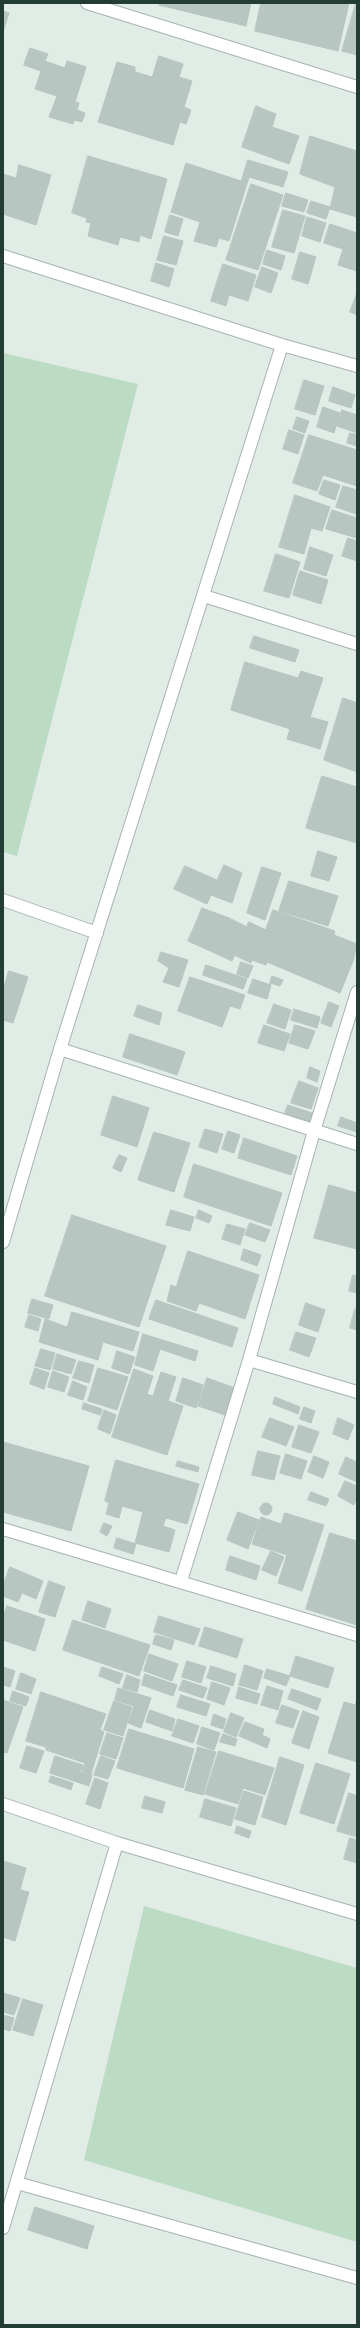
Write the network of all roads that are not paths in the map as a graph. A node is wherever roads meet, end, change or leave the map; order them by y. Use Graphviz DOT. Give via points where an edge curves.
graph roads {
  1 [pos="87,3"];
  2 [pos="357,87"];
  3 [pos="3,256"];
  4 [pos="282,345"];
  5 [pos="357,366"];
  6 [pos="204,596"];
  7 [pos="357,644"];
  8 [pos="3,900"];
  9 [pos="97,933"];
  10 [pos="357,992"];
  11 [pos="60,1049"];
  12 [pos="314,1131"];
  13 [pos="357,1144"];
  14 [pos="3,1242"];
  15 [pos="249,1360"];
  16 [pos="357,1392"];
  17 [pos="3,1529"];
  18 [pos="181,1581"];
  19 [pos="357,1635"];
  20 [pos="3,1804"];
  21 [pos="117,1843"];
  22 [pos="357,1914"];
  23 [pos="17,2183"];
  24 [pos="3,2228"];
  25 [pos="357,2278"];
  1 -- 2 [label="street"];
  3 -- 4 [label="street"];
  4 -- 5 [label="street"];
  4 -- 6 [label="street"];
  6 -- 7 [label="street"];
  6 -- 9 [label="street"];
  8 -- 9 [label="street"];
  9 -- 11 [label="street"];
  10 -- 12 [label="street"];
  11 -- 12 [label="street"];
  11 -- 14 [label="street"];
  12 -- 13 [label="street"];
  12 -- 15 [label="street"];
  15 -- 16 [label="street"];
  15 -- 18 [label="street"];
  17 -- 18 [label="street"];
  18 -- 19 [label="street"];
  20 -- 21 [label="street"];
  21 -- 22 [label="street"];
  21 -- 23 [label="street"];
  23 -- 24 [label="street"];
  23 -- 25 [label="street"];
}
